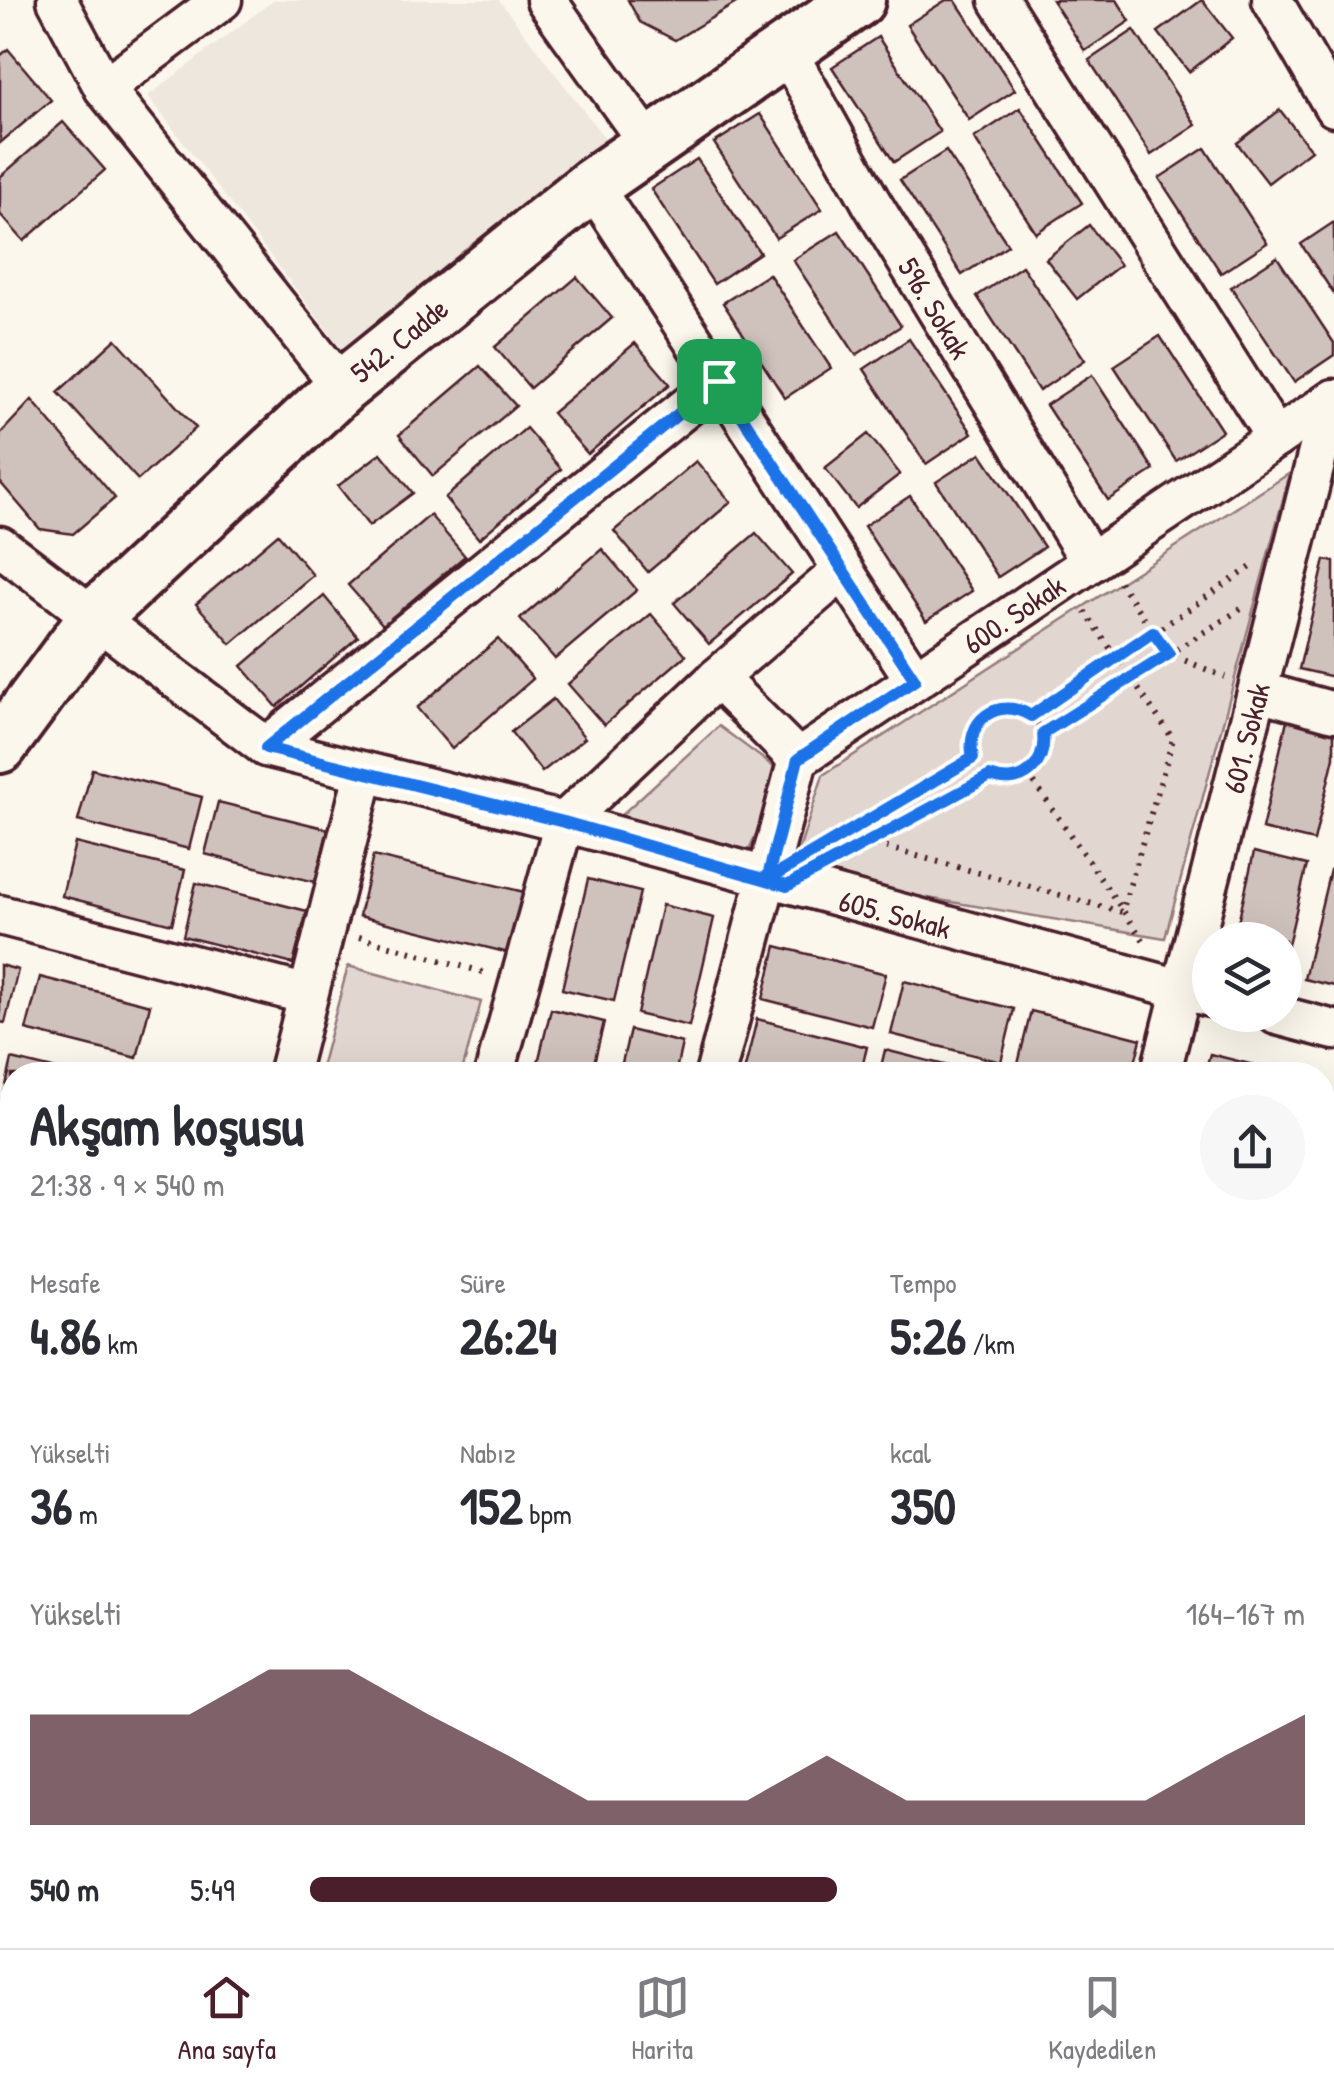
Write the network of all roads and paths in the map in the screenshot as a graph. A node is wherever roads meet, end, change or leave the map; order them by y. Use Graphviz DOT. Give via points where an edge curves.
graph roads {
  1 [pos="56,0"];
  2 [pos="222,0"];
  3 [pos="546,0"];
  4 [pos="858,0"];
  5 [pos="999,0"];
  6 [pos="1280,3"];
  7 [pos="786,50"];
  8 [pos="104,88"];
  9 [pos="1334,107"];
  10 [pos="649,144"];
  11 [pos="592,185"];
  12 [pos="719,381"];
  13 [pos="342,387"];
  14 [pos="1332,400"];
  15 [pos="1276,438"];
  16 [pos="1297,537"];
  17 [pos="0,546"];
  18 [pos="1102,568"];
  19 [pos="843,570"];
  20 [pos="1286,581"];
  21 [pos="1076,598"];
  22 [pos="96,616"];
  23 [pos="1153,632"];
  24 [pos="1169,654"];
  25 [pos="1116,656"];
  26 [pos="716,678"];
  27 [pos="1131,678"];
  28 [pos="915,680"];
  29 [pos="1258,691"];
  30 [pos="1334,712"];
  31 [pos="1031,716"];
  32 [pos="1043,733"];
  33 [pos="0,746"];
  34 [pos="266,748"];
  35 [pos="973,758"];
  36 [pos="798,759"];
  37 [pos="364,774"];
  38 [pos="1028,774"];
  39 [pos="990,776"];
  40 [pos="564,822"];
  41 [pos="866,842"];
  42 [pos="777,883"];
  43 [pos="1122,912"];
  44 [pos="0,915"];
  45 [pos="1211,922"];
  46 [pos="325,927"];
  47 [pos="521,982"];
  48 [pos="1192,990"];
  49 [pos="1192,993"];
  50 [pos="308,995"];
  51 [pos="1192,1003"];
  52 [pos="1302,1022"];
  53 [pos="1334,1030"];
  54 [pos="291,1062"];
  55 [pos="498,1062"];
  56 [pos="719,1062"];
  57 [pos="1166,1062"];
  1 -- 8 [label="street"];
  2 -- 8 [label="street"];
  3 -- 10 [label="street"];
  4 -- 7 [label="street, 542. Cadde"];
  5 -- 15 [label="street"];
  6 -- 9 [label="street"];
  7 -- 10 [label="street, 542. Cadde"];
  7 -- 18 [label="street, 596. Sokak" via="871,202"];
  8 -- 13 [label="street"];
  10 -- 11 [label="street, 542. Cadde"];
  11 -- 12 [label="street"];
  11 -- 13 [label="street, 542. Cadde"];
  12 -- 19 [label="street"];
  12 -- 34 [label="street"];
  13 -- 22 [label="street, 542. Cadde"];
  14 -- 15 [label="street, 600. Sokak"];
  14 -- 16 [label="street, 601. Sokak"];
  15 -- 18 [label="street, 600. Sokak"];
  16 -- 20 [label="street, 601. Sokak"];
  16 -- 23 [label="path"];
  17 -- 22 [label="street, 605. Sokak"];
  18 -- 23 [label="path"];
  18 -- 28 [label="street, 600. Sokak"];
  19 -- 26 [label="street"];
  19 -- 28 [label="street"];
  20 -- 24 [label="path"];
  20 -- 29 [label="street, 601. Sokak"];
  21 -- 25 [label="path"];
  22 -- 33 [label="street, 542. Cadde"];
  22 -- 34 [label="street, 605. Sokak"];
  23 -- 24 [label="path"];
  23 -- 25 [label="path"];
  24 -- 27 [label="path"];
  24 -- 29 [label="path"];
  25 -- 27 [label="path"];
  25 -- 31 [label="path"];
  26 -- 36 [label="street"];
  26 -- 40 [label="street"];
  27 -- 32 [label="path"];
  27 -- 43 [label="path" via="1173,738"];
  28 -- 36 [label="street, 600. Sokak"];
  29 -- 30 [label="street"];
  29 -- 45 [label="street, 601. Sokak"];
  31 -- 32 [label="path"];
  31 -- 35 [label="path" via="1008,707 985,714 972,735"];
  32 -- 38 [label="path" via="1042,756"];
  34 -- 37 [label="street, 605. Sokak"];
  35 -- 39 [label="path"];
  35 -- 42 [label="path"];
  36 -- 42 [label="street"];
  37 -- 40 [label="street, 605. Sokak"];
  37 -- 46 [label="street"];
  38 -- 39 [label="path" via="1009,781"];
  38 -- 43 [label="path"];
  39 -- 41 [label="path"];
  40 -- 42 [label="street, 605. Sokak"];
  40 -- 47 [label="street"];
  41 -- 42 [label="path"];
  41 -- 43 [label="path"];
  42 -- 49 [label="street, 605. Sokak"];
  42 -- 56 [label="street"];
  43 -- 48 [label="path"];
  44 -- 50 [label="street"];
  46 -- 47 [label="path"];
  46 -- 50 [label="street"];
  47 -- 55 [label="street"];
  50 -- 54 [label="street"];
  51 -- 57 [label="street, 601. Sokak"];
  52 -- 53 [label="street"];
}
